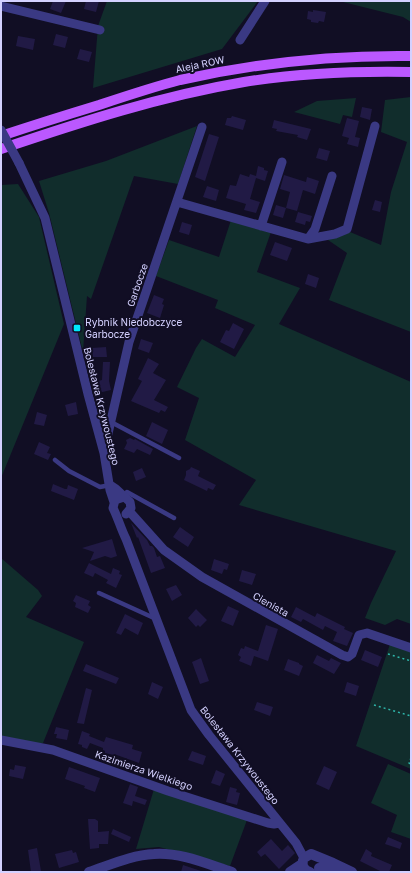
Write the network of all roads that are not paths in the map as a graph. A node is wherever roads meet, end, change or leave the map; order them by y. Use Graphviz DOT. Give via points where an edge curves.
graph roads {
  1 [pos="265,1"];
  2 [pos="1,6"];
  3 [pos="100,30"];
  4 [pos="240,40"];
  5 [pos="411,56"];
  6 [pos="411,72"];
  7 [pos="375,126"];
  8 [pos="202,127"];
  9 [pos="1,130"];
  10 [pos="1,136"];
  11 [pos="1,149"];
  12 [pos="282,162"];
  13 [pos="332,176"];
  14 [pos="178,202"];
  15 [pos="261,226"];
  16 [pos="308,239"];
  17 [pos="111,422"];
  18 [pos="104,453"];
  19 [pos="179,458"];
  20 [pos="55,460"];
  21 [pos="110,485"];
  22 [pos="124,497"];
  23 [pos="114,502"];
  24 [pos="124,513"];
  25 [pos="174,518"];
  26 [pos="99,593"];
  27 [pos="158,619"];
  28 [pos="411,648"];
  29 [pos="1,740"];
  30 [pos="279,823"];
  31 [pos="311,865"];
  32 [pos="89,872"];
  33 [pos="232,872"];
  34 [pos="290,872"];
  35 [pos="352,872"];
  1 -- 4 [label="street"];
  2 -- 3 [label="street"];
  5 -- 10 [label="main road, Aleja ROW" via="270,63 224,71 127,96"];
  6 -- 11 [label="main road" via="366,71 245,82 125,109"];
  7 -- 16 [label="street" via="347,229"];
  8 -- 14 [label="street, Garbocze"];
  9 -- 18 [label="street, Bolesława Krzywoustego, bridge" via="44,218"];
  12 -- 15 [label="street"];
  13 -- 16 [label="street" via="315,229"];
  14 -- 15 [label="street"];
  14 -- 17 [label="street, Garbocze" via="129,342"];
  15 -- 16 [label="street"];
  17 -- 18 [label="street, Garbocze"];
  17 -- 19 [label="lane"];
  18 -- 21 [label="street, Bolesława Krzywoustego"];
  20 -- 21 [label="lane" via="69,471 100,487"];
  21 -- 22 [label="street"];
  21 -- 23 [label="street, Bolesława Krzywoustego"];
  22 -- 23 [label="street"];
  22 -- 24 [label="street" via="130,502 131,508"];
  22 -- 25 [label="lane" via="127,492"];
  23 -- 24 [label="street" via="113,508"];
  24 -- 27 [label="street, Bolesława Krzywoustego" via="126,539"];
  24 -- 28 [label="street, Cienista" via="164,550 202,577 342,655 348,657 352,654 360,635 367,633"];
  26 -- 27 [label="lane"];
  27 -- 30 [label="street, Bolesława Krzywoustego" via="195,716"];
  29 -- 30 [label="street, Kazimierza Wielkiego" via="53,750 168,791 268,823"];
  30 -- 31 [label="street, Bolesława Krzywoustego"];
  31 -- 34 [label="street"];
  31 -- 35 [label="street" via="333,863"];
  32 -- 33 [label="street" via="129,859 158,854 187,858"];
}
